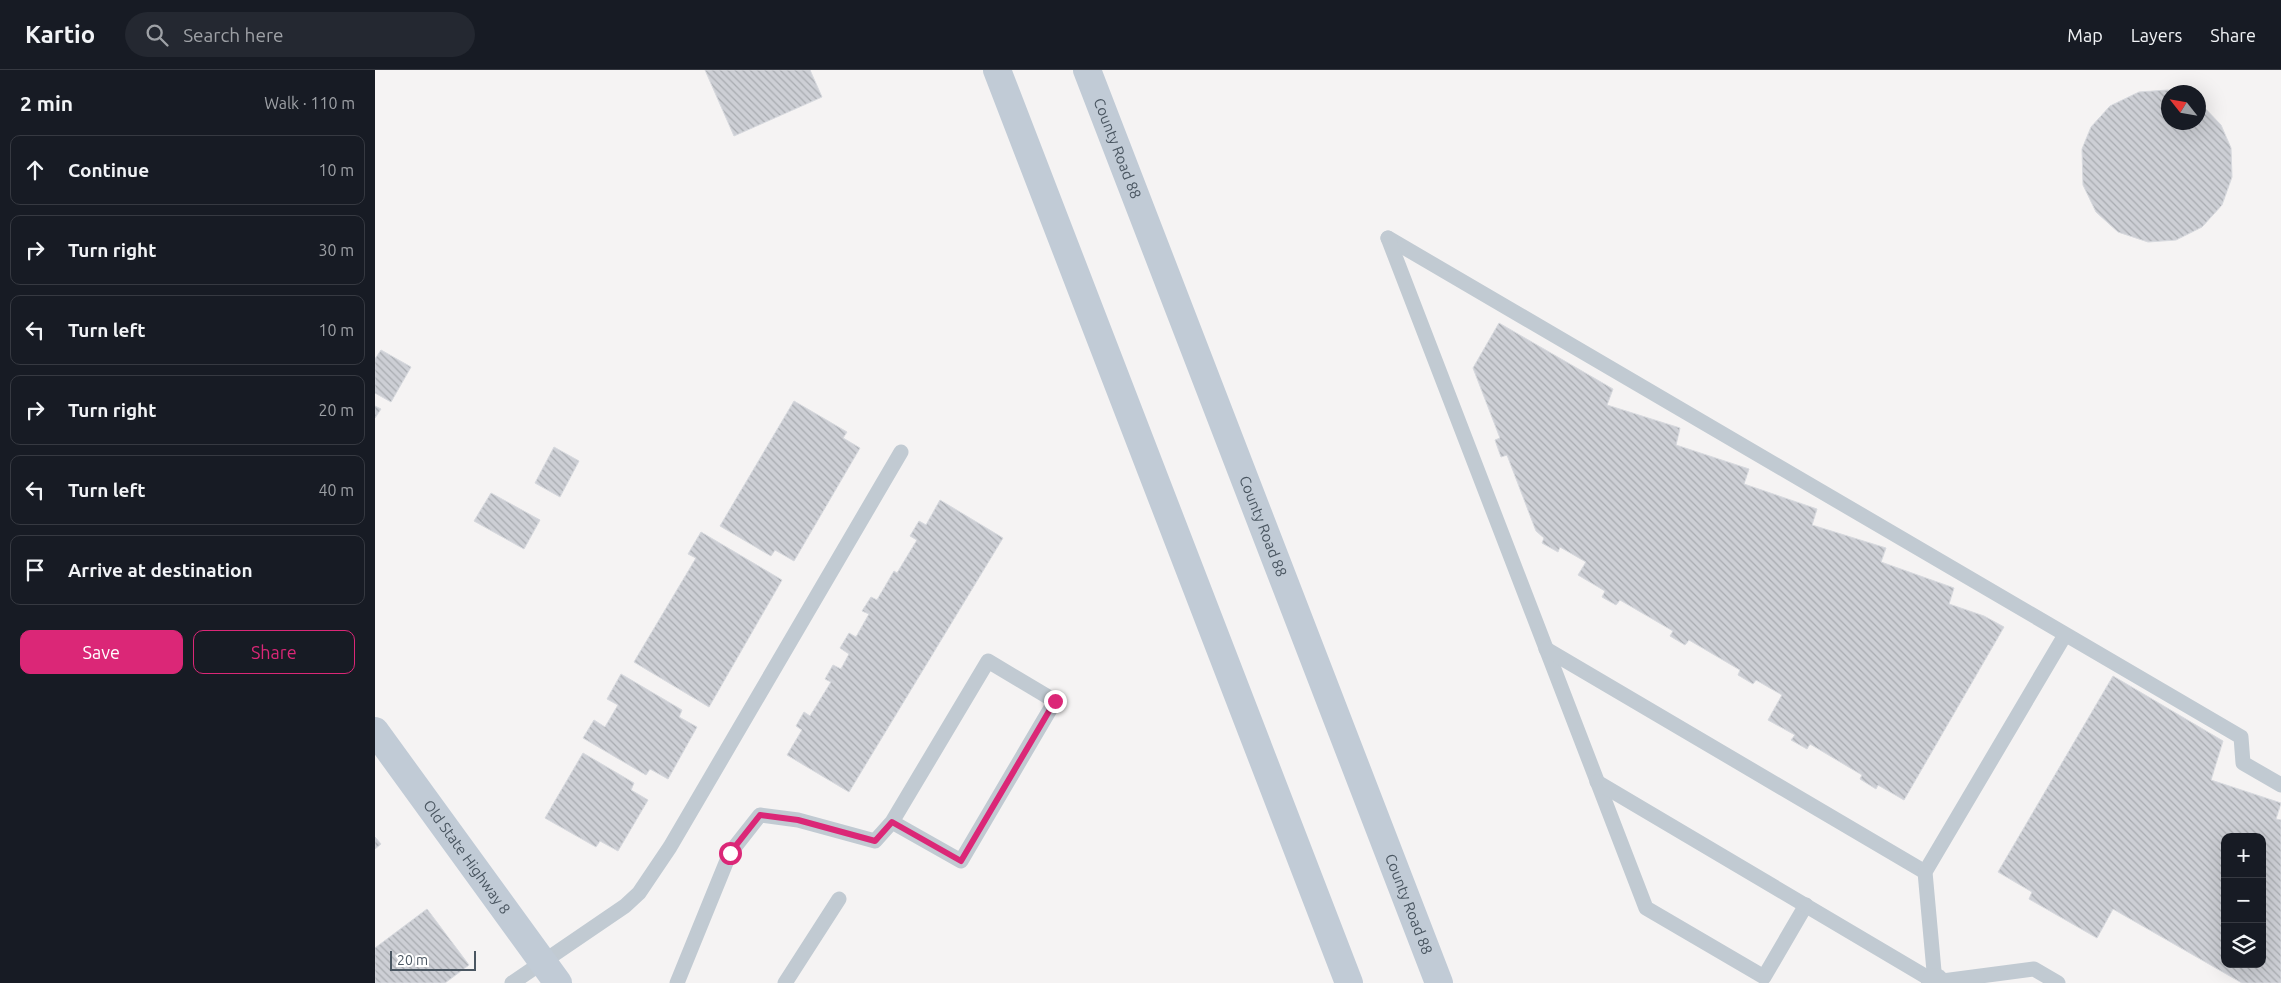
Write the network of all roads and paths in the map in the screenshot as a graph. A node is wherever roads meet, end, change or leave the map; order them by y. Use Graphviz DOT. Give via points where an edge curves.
graph roads {
  1 [pos="997,70"];
  2 [pos="1087,70"];
  3 [pos="901,452"];
  4 [pos="2065,635"];
  5 [pos="1546,649"];
  6 [pos="375,731"];
  7 [pos="1597,782"];
  8 [pos="2281,786"];
  9 [pos="892,822"];
  10 [pos="1925,872"];
  11 [pos="839,899"];
  12 [pos="1805,905"];
  13 [pos="551,973"];
  14 [pos="512,983"];
  15 [pos="677,983"];
  16 [pos="785,983"];
  17 [pos="1349,983"];
  18 [pos="1439,983"];
  19 [pos="1935,983"];
  20 [pos="2058,983"];
  1 -- 17 [label="main road"];
  2 -- 18 [label="main road, County Road 88"];
  3 -- 13 [label="lane" via="671,847 639,893 603,922"];
  4 -- 5 [label="lane" via="1388,238"];
  4 -- 8 [label="lane" via="2241,737 2243,763"];
  4 -- 10 [label="lane"];
  5 -- 7 [label="lane"];
  5 -- 10 [label="lane"];
  6 -- 13 [label="main road, Old State Highway 8"];
  7 -- 12 [label="lane"];
  7 -- 12 [label="lane" via="1646,908 1764,977"];
  9 -- 9 [label="lane" via="989,660 1055,701 961,861"];
  9 -- 15 [label="lane" via="875,841 798,820 760,815 730,853"];
  10 -- 19 [label="lane"];
  11 -- 16 [label="lane"];
  12 -- 19 [label="lane"];
  13 -- 14 [label="lane"];
  19 -- 20 [label="lane" via="2034,969"];
}
